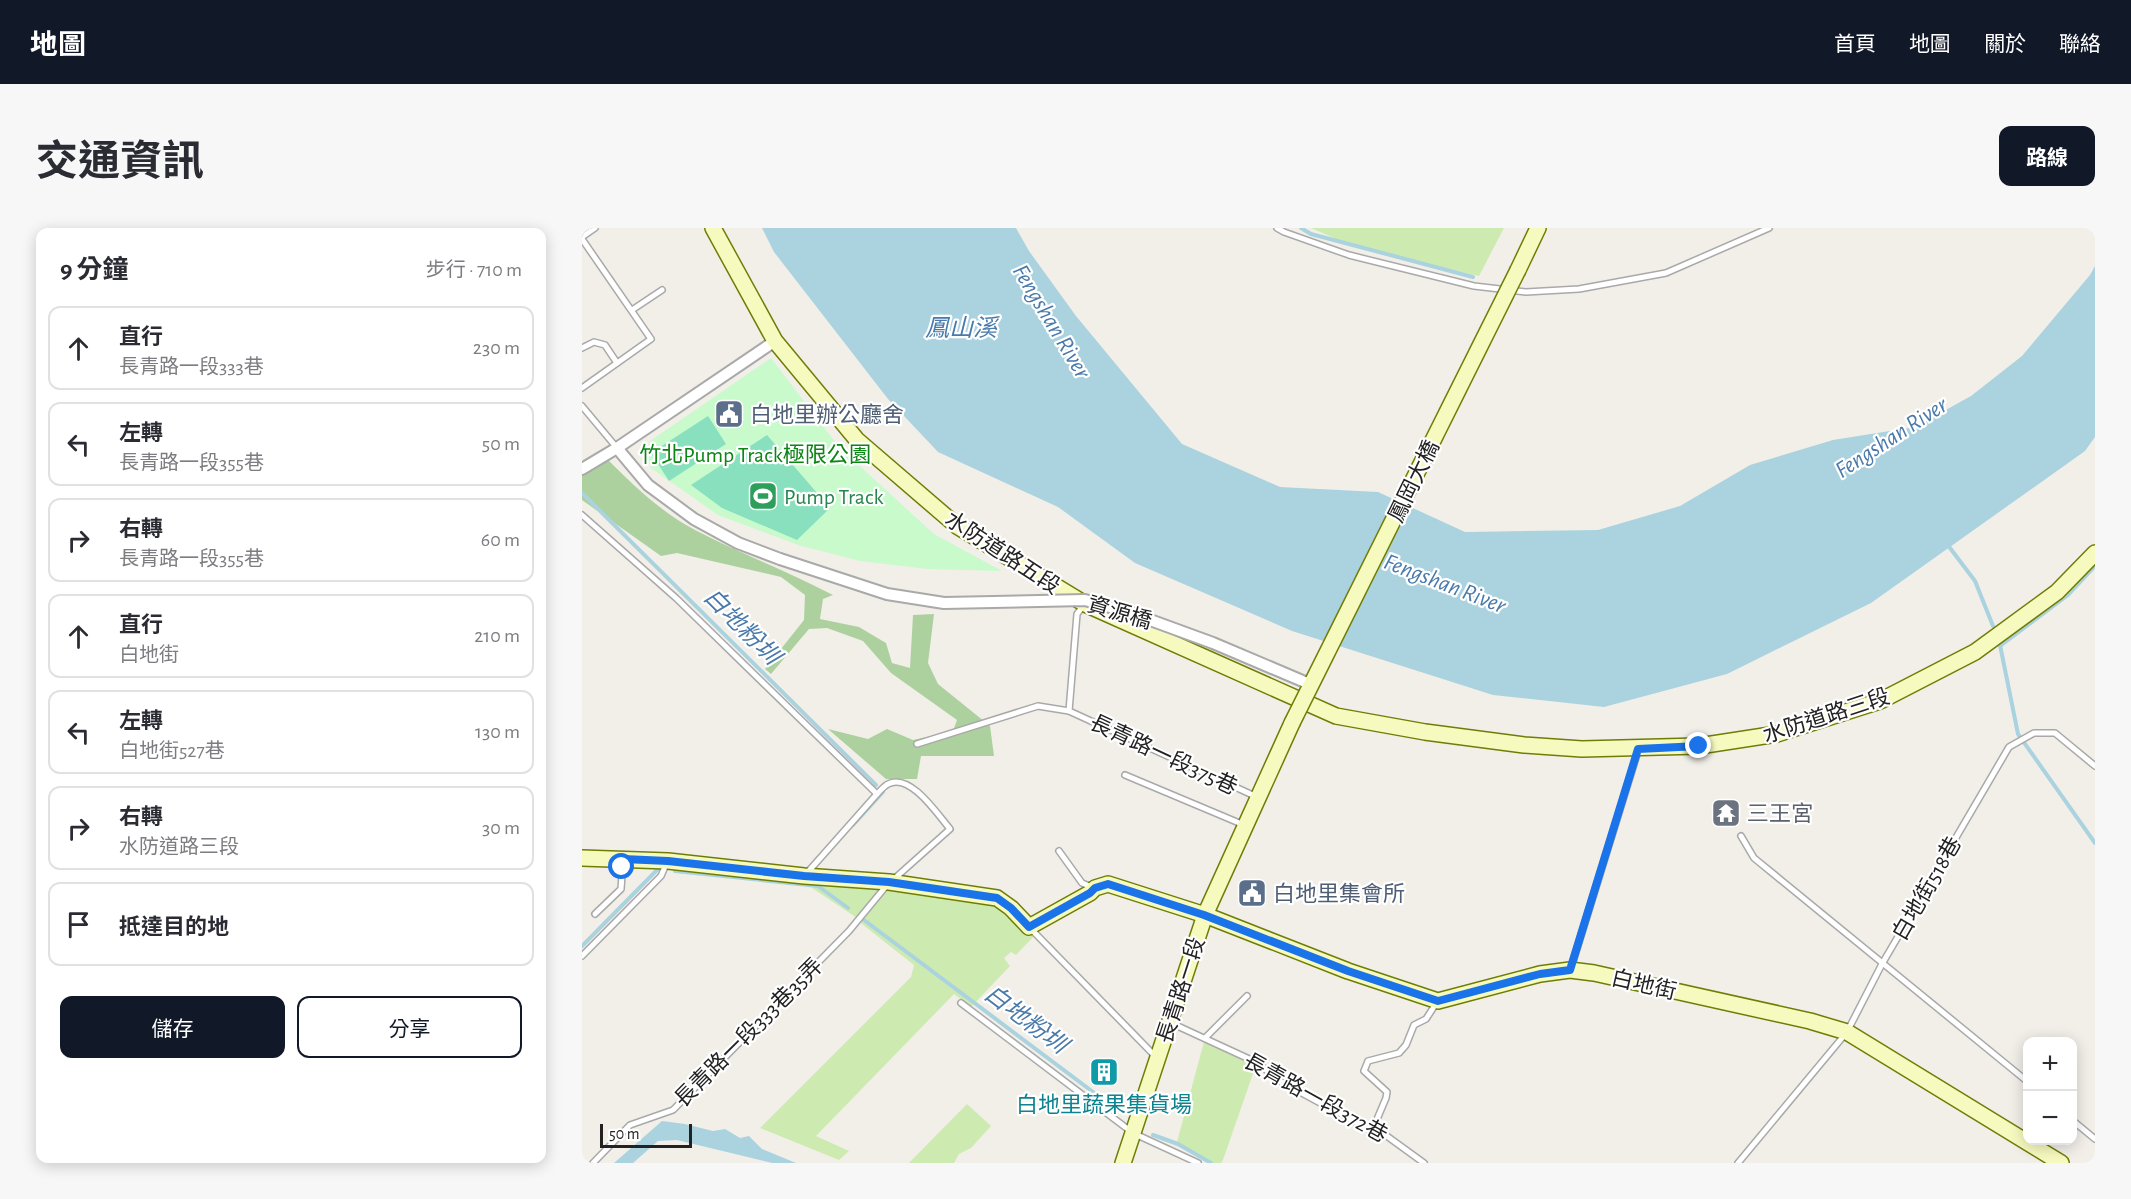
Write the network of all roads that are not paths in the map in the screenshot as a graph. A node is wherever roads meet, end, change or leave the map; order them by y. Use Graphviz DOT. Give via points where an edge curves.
graph roads {
  1 [pos="595,228"];
  2 [pos="713,228"];
  3 [pos="1277,228"];
  4 [pos="1538,228"];
  5 [pos="1769,228"];
  6 [pos="582,238"];
  7 [pos="662,290"];
  8 [pos="632,310"];
  9 [pos="775,341"];
  10 [pos="582,348"];
  11 [pos="617,363"];
  12 [pos="582,388"];
  13 [pos="582,406"];
  14 [pos="616,448"];
  15 [pos="582,469"];
  16 [pos="582,515"];
  17 [pos="2095,553"];
  18 [pos="1085,604"];
  19 [pos="1312,685"];
  20 [pos="1301,701"];
  21 [pos="1069,711"];
  22 [pos="1292,723"];
  23 [pos="917,744"];
  24 [pos="1638,749"];
  25 [pos="2095,766"];
  26 [pos="1125,775"];
  27 [pos="877,794"];
  28 [pos="1258,797"];
  29 [pos="1245,826"];
  30 [pos="1741,836"];
  31 [pos="1059,850"];
  32 [pos="582,858"];
  33 [pos="623,859"];
  34 [pos="668,861"];
  35 [pos="804,876"];
  36 [pos="889,882"];
  37 [pos="1095,888"];
  38 [pos="595,914"];
  39 [pos="1204,915"];
  40 [pos="1029,927"];
  41 [pos="582,956"];
  42 [pos="1882,964"];
  43 [pos="1570,970"];
  44 [pos="1247,996"];
  45 [pos="1438,1001"];
  46 [pos="961,1003"];
  47 [pos="1169,1022"];
  48 [pos="1847,1032"];
  49 [pos="1205,1038"];
  50 [pos="1157,1058"];
  51 [pos="2023,1078"];
  52 [pos="2077,1123"];
  53 [pos="1372,1131"];
  54 [pos="1133,1133"];
  55 [pos="2095,1139"];
  56 [pos="592,1163"];
  57 [pos="1123,1163"];
  58 [pos="1197,1163"];
  59 [pos="1424,1163"];
  60 [pos="1738,1163"];
  61 [pos="2061,1163"];
  1 -- 6 [label="lane"];
  2 -- 9 [label="street, 水防道路五段"];
  3 -- 5 [label="lane" via="1349,255 1474,286 1526,292 1579,290 1666,273"];
  4 -- 19 [label="street, 鳳岡大橋, bridge"];
  6 -- 8 [label="lane"];
  7 -- 8 [label="lane"];
  8 -- 11 [label="lane" via="651,339"];
  9 -- 14 [label="street"];
  9 -- 18 [label="street, 水防道路五段" via="857,440 957,526"];
  10 -- 11 [label="lane" via="594,342 605,345"];
  11 -- 12 [label="lane"];
  13 -- 14 [label="lane"];
  14 -- 15 [label="street"];
  14 -- 19 [label="street, 資源橋, bridge" via="648,485 694,519 738,543 780,559 887,594 944,603 1085,600 1131,612"];
  16 -- 27 [label="lane" via="676,598"];
  17 -- 24 [label="street, 水防道路三段" via="2057,592 1975,652 1880,701 1777,734 1699,746"];
  18 -- 20 [label="street, 水防道路五段"];
  18 -- 21 [label="lane, 長青路一段375巷" via="1077,614"];
  19 -- 22 [label="street, 鳳岡大橋, bridge"];
  20 -- 24 [label="street, 水防道路三段" via="1336,716 1425,732 1524,745"];
  21 -- 23 [label="lane, 長青路一段375巷" via="1038,706"];
  21 -- 28 [label="lane, 長青路一段375巷"];
  22 -- 28 [label="street, 長青路一段"];
  24 -- 43 [label="lane"];
  25 -- 42 [label="lane, 白地街518巷" via="2055,733 2034,733 2009,747"];
  26 -- 29 [label="lane"];
  27 -- 35 [label="lane"];
  27 -- 36 [label="lane, 長青路一段333巷35弄" via="888,783 898,782 917,790 950,829"];
  28 -- 29 [label="street, 長青路一段"];
  29 -- 39 [label="street, 長青路一段"];
  30 -- 42 [label="lane" via="1754,858"];
  31 -- 37 [label="lane" via="1082,883"];
  32 -- 33 [label="street"];
  33 -- 34 [label="street"];
  33 -- 38 [label="lane" via="621,889"];
  34 -- 35 [label="street"];
  34 -- 41 [label="lane" via="661,876"];
  35 -- 36 [label="street"];
  36 -- 40 [label="street" via="997,898"];
  36 -- 56 [label="lane, 長青路一段333巷35弄" via="849,931 673,1110 630,1125"];
  37 -- 39 [label="street" via="1108,884"];
  37 -- 40 [label="street"];
  39 -- 45 [label="street"];
  39 -- 47 [label="street, 長青路一段"];
  40 -- 50 [label="lane"];
  42 -- 48 [label="lane, 白地街518巷"];
  42 -- 51 [label="lane"];
  43 -- 45 [label="street, 白地街"];
  43 -- 48 [label="street, 白地街"];
  44 -- 49 [label="lane"];
  45 -- 53 [label="lane" via="1426,1019 1414,1025 1398,1053 1368,1061 1365,1066 1364,1071 1387,1092"];
  46 -- 54 [label="lane"];
  47 -- 49 [label="lane, 長青路一段372巷"];
  47 -- 50 [label="street, 長青路一段"];
  48 -- 60 [label="lane, 白地街518巷"];
  48 -- 61 [label="street, 白地街"];
  49 -- 53 [label="lane, 長青路一段372巷" via="1260,1064 1276,1079"];
  50 -- 54 [label="street, 長青路一段"];
  52 -- 55 [label="lane"];
  53 -- 59 [label="lane, 長青路一段372巷" via="1384,1134"];
  54 -- 57 [label="street, 長青路一段"];
  54 -- 58 [label="lane"];
}
